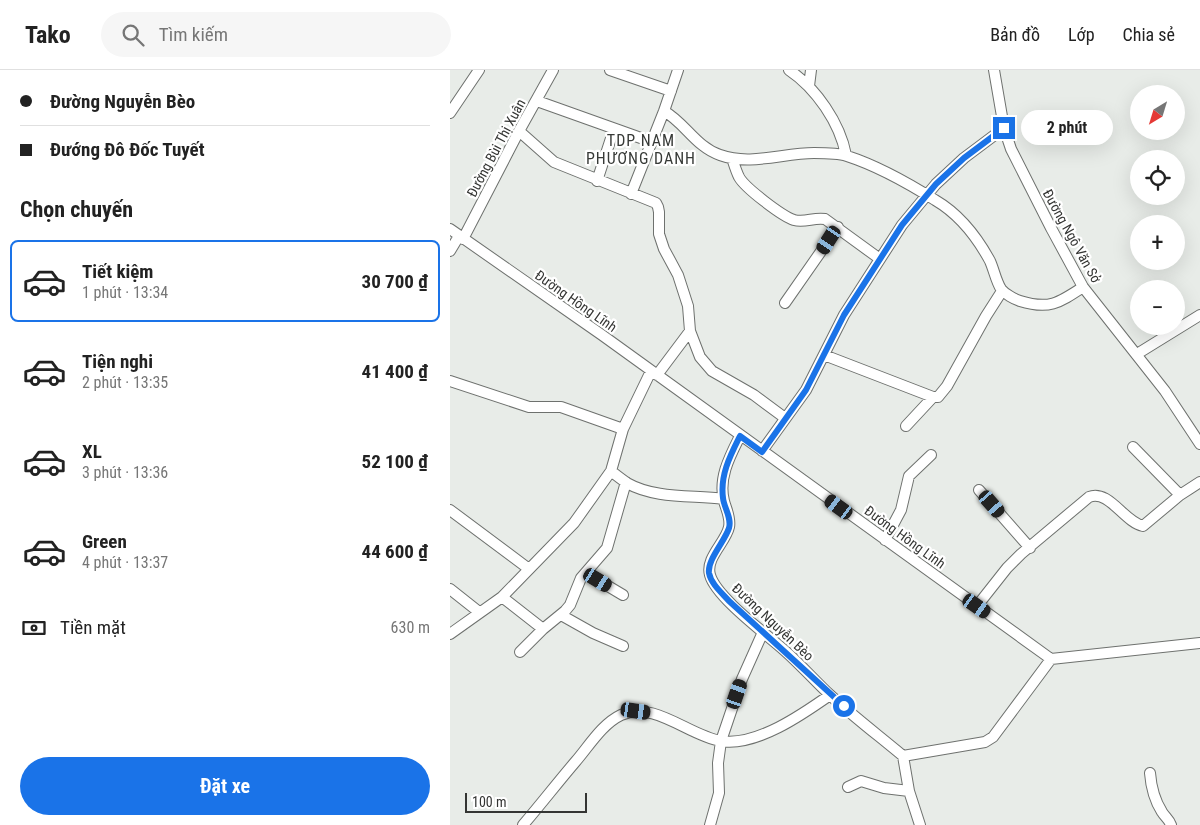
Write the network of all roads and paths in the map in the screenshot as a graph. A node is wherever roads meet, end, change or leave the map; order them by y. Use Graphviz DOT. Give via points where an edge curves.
graph roads {
  1 [pos="479,70"];
  2 [pos="553,70"];
  3 [pos="610,70"];
  4 [pos="678,70"];
  5 [pos="789,70"];
  6 [pos="811,70"];
  7 [pos="994,70"];
  8 [pos="631,74"];
  9 [pos="809,86"];
  10 [pos="671,91"];
  11 [pos="537,101"];
  12 [pos="664,111"];
  13 [pos="450,113"];
  14 [pos="1004,128"];
  15 [pos="614,129"];
  16 [pos="519,131"];
  17 [pos="652,142"];
  18 [pos="846,155"];
  19 [pos="732,158"];
  20 [pos="597,181"];
  21 [pos="631,194"];
  22 [pos="926,195"];
  23 [pos="838,227"];
  24 [pos="457,235"];
  25 [pos="450,251"];
  26 [pos="880,259"];
  27 [pos="1083,287"];
  28 [pos="1002,291"];
  29 [pos="785,303"];
  30 [pos="1200,315"];
  31 [pos="690,331"];
  32 [pos="1137,354"];
  33 [pos="824,356"];
  34 [pos="654,373"];
  35 [pos="450,381"];
  36 [pos="933,398"];
  37 [pos="786,418"];
  38 [pos="906,426"];
  39 [pos="623,429"];
  40 [pos="740,436"];
  41 [pos="1200,444"];
  42 [pos="1133,447"];
  43 [pos="762,452"];
  44 [pos="930,455"];
  45 [pos="611,471"];
  46 [pos="626,482"];
  47 [pos="1200,482"];
  48 [pos="979,490"];
  49 [pos="1180,495"];
  50 [pos="723,499"];
  51 [pos="450,510"];
  52 [pos="885,540"];
  53 [pos="1030,548"];
  54 [pos="529,569"];
  55 [pos="586,573"];
  56 [pos="450,589"];
  57 [pos="623,595"];
  58 [pos="502,597"];
  59 [pos="977,606"];
  60 [pos="480,612"];
  61 [pos="561,615"];
  62 [pos="543,629"];
  63 [pos="763,632"];
  64 [pos="450,634"];
  65 [pos="1200,643"];
  66 [pos="623,646"];
  67 [pos="520,652"];
  68 [pos="1051,659"];
  69 [pos="830,695"];
  70 [pos="721,741"];
  71 [pos="903,756"];
  72 [pos="1150,773"];
  73 [pos="848,787"];
  74 [pos="909,791"];
  75 [pos="523,825"];
  76 [pos="710,825"];
  77 [pos="920,825"];
  78 [pos="1171,825"];
  1 -- 13 [label="street"];
  2 -- 11 [label="street, Đường Bùi Thị Xuân"];
  3 -- 8 [label="street"];
  4 -- 10 [label="street"];
  5 -- 9 [label="street"];
  6 -- 9 [label="street"];
  7 -- 14 [label="street, Đường Ngô Văn Sở"];
  8 -- 10 [label="street"];
  9 -- 18 [label="street" via="832,120"];
  10 -- 12 [label="street"];
  11 -- 15 [label="street"];
  11 -- 16 [label="street, Đường Bùi Thị Xuân"];
  12 -- 17 [label="street"];
  12 -- 19 [label="street" via="708,150"];
  14 -- 22 [label="street" via="964,158"];
  14 -- 27 [label="street, Đường Ngô Văn Sở" via="1022,173"];
  15 -- 17 [label="street"];
  15 -- 20 [label="street"];
  16 -- 20 [label="street" via="554,162"];
  16 -- 24 [label="street, Đường Bùi Thị Xuân"];
  17 -- 21 [label="street"];
  18 -- 19 [label="street" via="814,153 749,160"];
  18 -- 22 [label="street"];
  19 -- 23 [label="street" via="745,184 785,216 800,221 825,219"];
  20 -- 21 [label="street"];
  21 -- 31 [label="street" via="653,201 658,206 659,234 686,298"];
  22 -- 26 [label="street"];
  22 -- 28 [label="street" via="950,210 969,228 989,259"];
  23 -- 26 [label="street"];
  23 -- 29 [label="street"];
  24 -- 25 [label="street, Đường Bùi Thị Xuân"];
  24 -- 34 [label="street, Đường Hồng Lĩnh"];
  26 -- 33 [label="street" via="844,315"];
  27 -- 28 [label="street" via="1048,306 1017,300"];
  27 -- 32 [label="street, Đường Ngô Văn Sở"];
  28 -- 36 [label="street" via="942,394"];
  30 -- 32 [label="street"];
  31 -- 34 [label="street"];
  31 -- 37 [label="street" via="700,357 712,371"];
  32 -- 41 [label="street, Đường Ngô Văn Sở"];
  33 -- 36 [label="street"];
  33 -- 37 [label="street"];
  34 -- 39 [label="street"];
  34 -- 40 [label="street, Đường Hồng Lĩnh"];
  35 -- 39 [label="street" via="529,407 561,407"];
  36 -- 38 [label="street"];
  37 -- 43 [label="street"];
  39 -- 45 [label="street"];
  40 -- 43 [label="street, Đường Hồng Lĩnh"];
  40 -- 50 [label="street, Đường Nguyễn Bèo" via="727,462"];
  42 -- 49 [label="street"];
  43 -- 52 [label="street, Đường Hồng Lĩnh"];
  44 -- 52 [label="street" via="910,476 901,510"];
  45 -- 46 [label="street"];
  45 -- 54 [label="street" via="574,523"];
  46 -- 50 [label="street" via="683,497"];
  46 -- 55 [label="street" via="610,542"];
  47 -- 49 [label="street"];
  48 -- 53 [label="street"];
  49 -- 53 [label="street" via="1144,526 1130,520 1103,497 1089,497"];
  50 -- 63 [label="street, Đường Nguyễn Bèo" via="730,526 710,563 709,573 729,601"];
  51 -- 54 [label="street"];
  52 -- 59 [label="street, Đường Hồng Lĩnh"];
  53 -- 59 [label="street" via="1007,568"];
  54 -- 58 [label="street"];
  55 -- 57 [label="street"];
  55 -- 61 [label="street"];
  56 -- 60 [label="street"];
  58 -- 60 [label="street"];
  58 -- 62 [label="street"];
  59 -- 68 [label="street, Đường Hồng Lĩnh"];
  60 -- 64 [label="street"];
  61 -- 62 [label="street"];
  61 -- 66 [label="street"];
  62 -- 67 [label="street"];
  63 -- 69 [label="street, Đường Nguyễn Bèo"];
  63 -- 70 [label="street" via="742,679"];
  65 -- 68 [label="street"];
  68 -- 71 [label="street" via="993,737 984,742"];
  69 -- 70 [label="street" via="797,718 768,732 744,740"];
  69 -- 71 [label="street, Đường Nguyễn Bèo"];
  70 -- 75 [label="street" via="656,714 636,711 620,715 603,728"];
  70 -- 76 [label="street" via="719,793"];
  71 -- 74 [label="street"];
  72 -- 78 [label="street" via="1160,810"];
  73 -- 74 [label="street" via="861,781"];
  74 -- 77 [label="street"];
}
